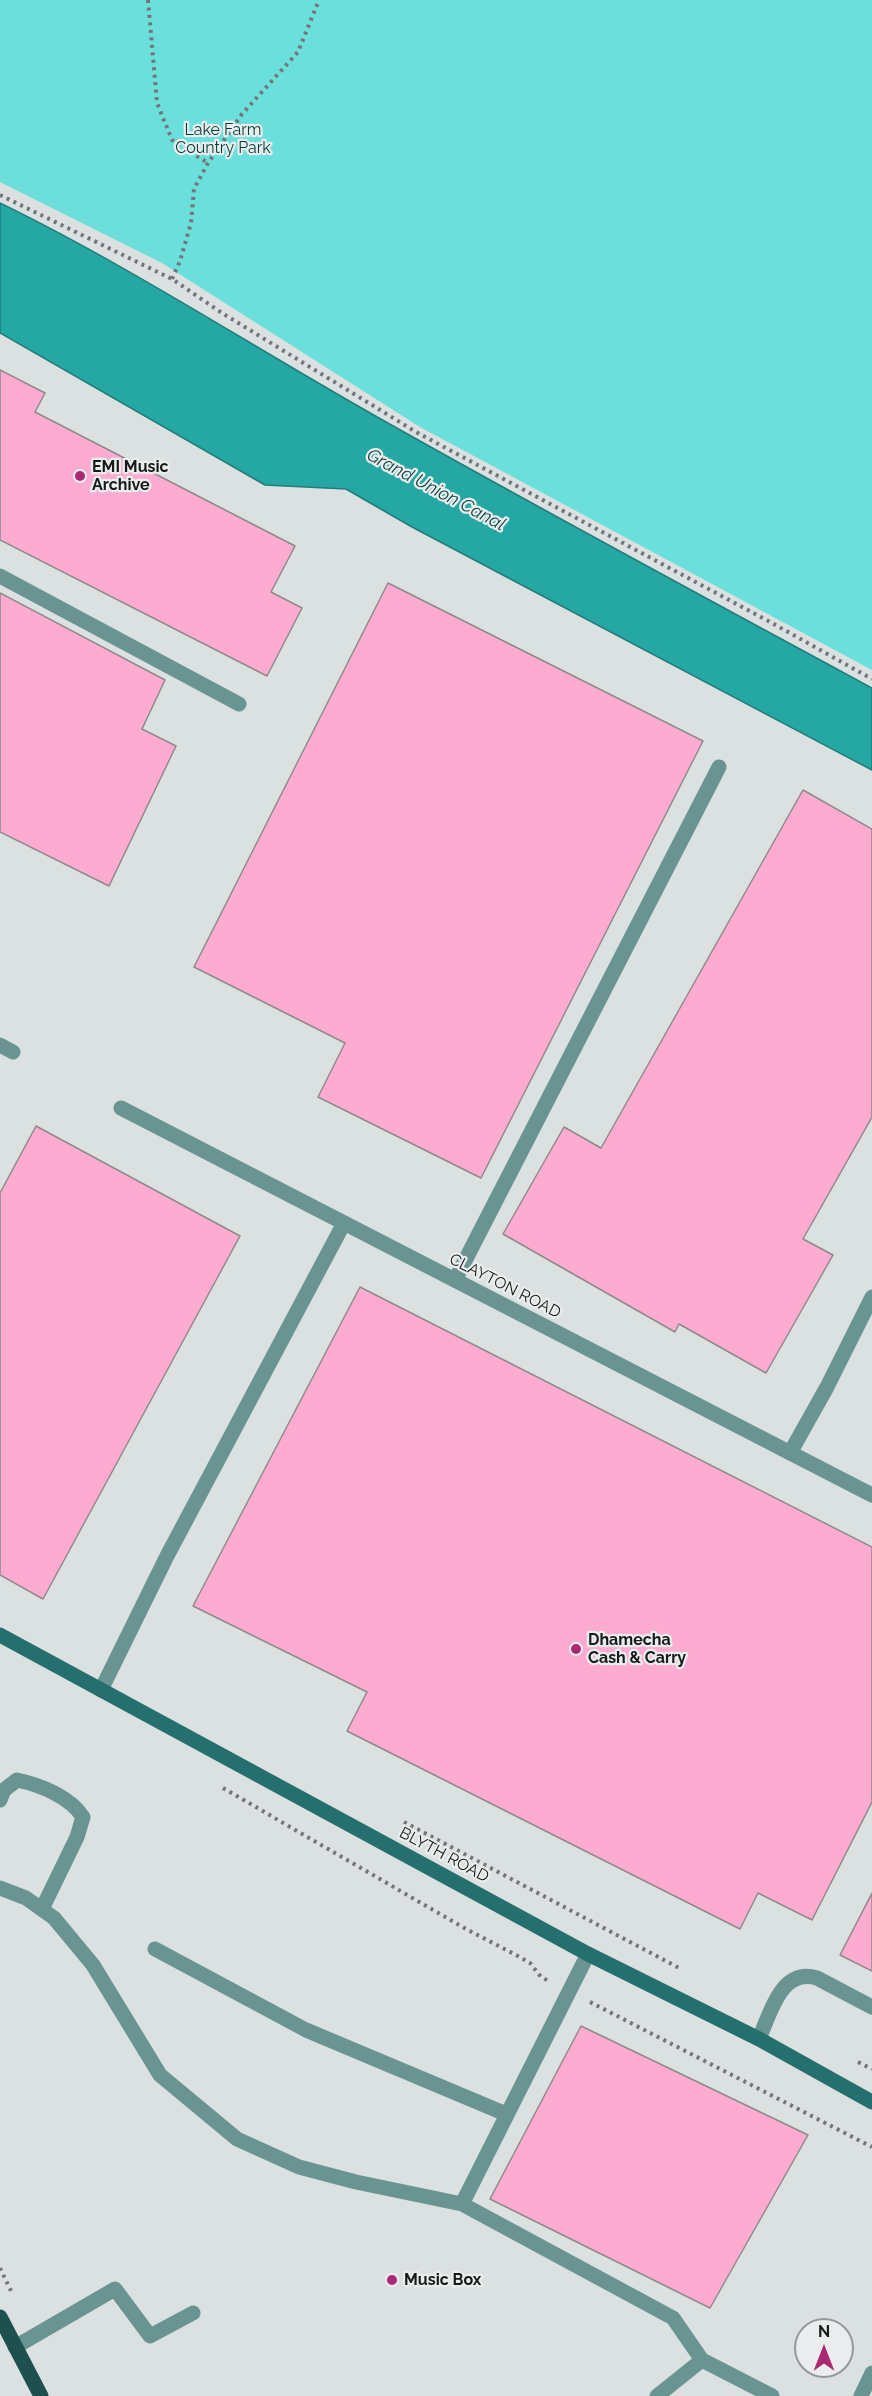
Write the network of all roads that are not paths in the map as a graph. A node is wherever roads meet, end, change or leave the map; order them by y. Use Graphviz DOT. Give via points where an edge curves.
graph roads {
  1 [pos="0,576"];
  2 [pos="239,704"];
  3 [pos="719,767"];
  4 [pos="121,1108"];
  5 [pos="344,1223"];
  6 [pos="454,1280"];
  7 [pos="872,1297"];
  8 [pos="790,1453"];
  9 [pos="872,1495"];
  10 [pos="0,1635"];
  11 [pos="100,1689"];
  12 [pos="0,1800"];
  13 [pos="0,1888"];
  14 [pos="42,1909"];
  15 [pos="155,1949"];
  16 [pos="588,1953"];
  17 [pos="872,2007"];
  18 [pos="759,2039"];
  19 [pos="872,2102"];
  20 [pos="506,2114"];
  21 [pos="462,2204"];
  22 [pos="193,2313"];
  23 [pos="0,2317"];
  24 [pos="15,2347"];
  25 [pos="702,2360"];
  26 [pos="872,2373"];
  27 [pos="41,2396"];
  28 [pos="657,2396"];
  29 [pos="772,2396"];
  30 [pos="861,2396"];
  1 -- 2 [label="street"];
  3 -- 6 [label="street"];
  4 -- 5 [label="street, CLAYTON ROAD"];
  5 -- 6 [label="street, CLAYTON ROAD"];
  5 -- 11 [label="street"];
  6 -- 8 [label="street, CLAYTON ROAD"];
  7 -- 8 [label="street"];
  8 -- 9 [label="street, CLAYTON ROAD"];
  10 -- 11 [label="street, BLYTH ROAD"];
  11 -- 16 [label="street, BLYTH ROAD"];
  12 -- 14 [label="street" via="4,1790 17,1780 36,1784 76,1806 83,1817"];
  13 -- 14 [label="street"];
  14 -- 21 [label="street" via="93,1965 160,2075 237,2139 299,2167"];
  15 -- 20 [label="street" via="306,2030"];
  16 -- 18 [label="street, BLYTH ROAD"];
  16 -- 20 [label="street"];
  17 -- 18 [label="street" via="817,1978 797,1977 783,1987"];
  18 -- 19 [label="street, BLYTH ROAD"];
  20 -- 21 [label="street"];
  21 -- 25 [label="street" via="673,2318"];
  22 -- 24 [label="street" via="150,2336 115,2289"];
  23 -- 24 [label="main road"];
  24 -- 27 [label="main road"];
  25 -- 28 [label="street"];
  25 -- 29 [label="street"];
  26 -- 30 [label="street"];
}
